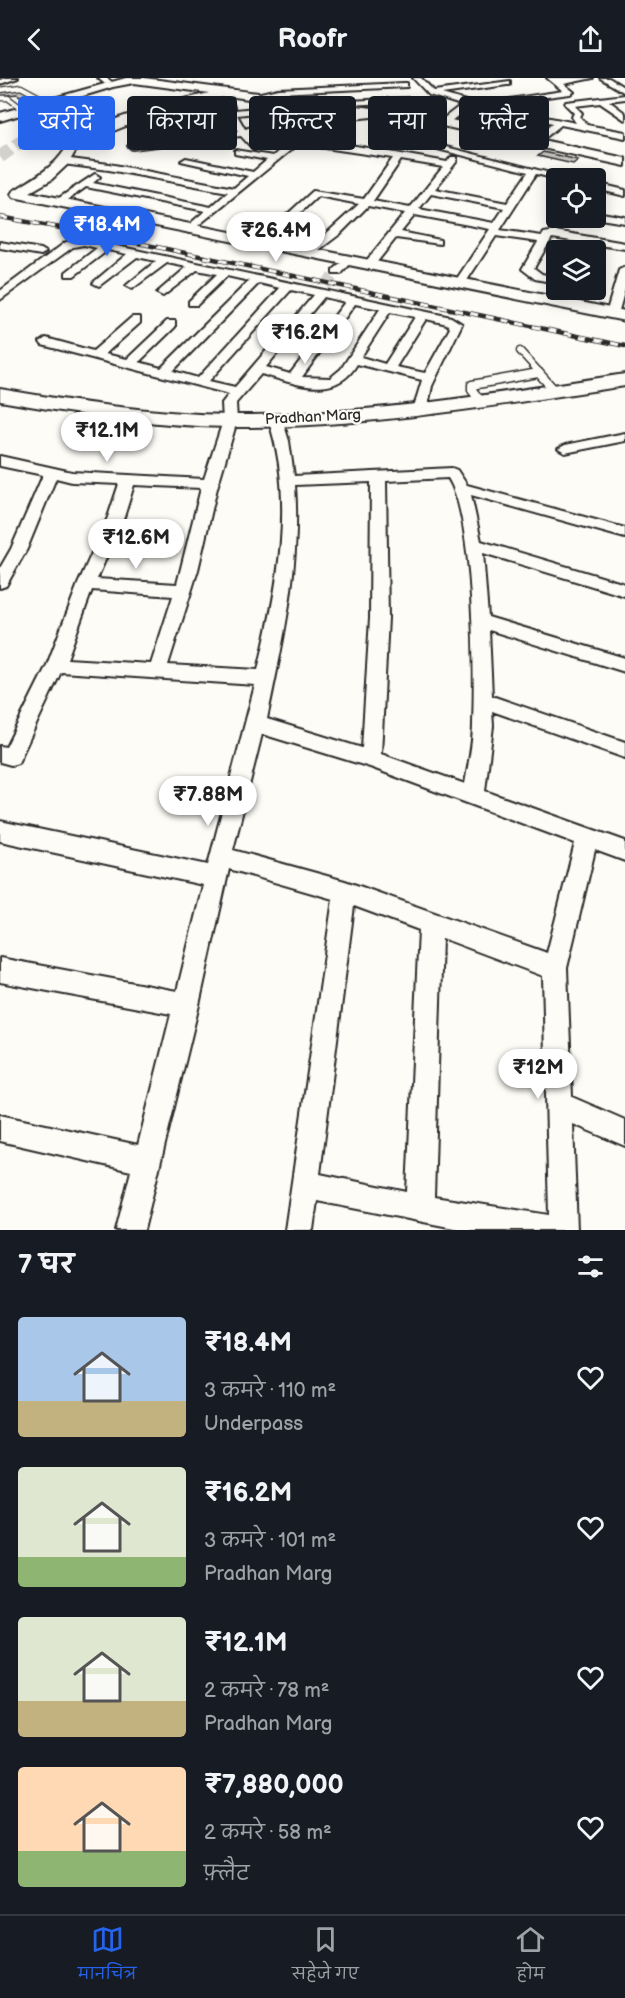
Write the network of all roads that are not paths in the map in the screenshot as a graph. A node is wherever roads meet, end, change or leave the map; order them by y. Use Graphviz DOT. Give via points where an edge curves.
graph roads {
  1 [pos="14,78"];
  2 [pos="417,78"];
  3 [pos="498,78"];
  4 [pos="589,78"];
  5 [pos="604,78"];
  6 [pos="141,79"];
  7 [pos="105,80"];
  8 [pos="554,80"];
  9 [pos="0,82"];
  10 [pos="507,83"];
  11 [pos="186,84"];
  12 [pos="404,85"];
  13 [pos="459,89"];
  14 [pos="0,90"];
  15 [pos="625,91"];
  16 [pos="570,92"];
  17 [pos="225,93"];
  18 [pos="432,93"];
  19 [pos="102,95"];
  20 [pos="32,96"];
  21 [pos="66,96"];
  22 [pos="73,96"];
  23 [pos="226,96"];
  24 [pos="252,96"];
  25 [pos="466,96"];
  26 [pos="527,96"];
  27 [pos="543,96"];
  28 [pos="625,96"];
  29 [pos="0,98"];
  30 [pos="459,100"];
  31 [pos="602,100"];
  32 [pos="584,102"];
  33 [pos="18,106"];
  34 [pos="18,108"];
  35 [pos="18,112"];
  36 [pos="368,114"];
  37 [pos="0,116"];
  38 [pos="625,117"];
  39 [pos="549,120"];
  40 [pos="560,122"];
  41 [pos="127,123"];
  42 [pos="117,124"];
  43 [pos="237,124"];
  44 [pos="583,126"];
  45 [pos="625,127"];
  46 [pos="549,131"];
  47 [pos="608,131"];
  48 [pos="242,133"];
  49 [pos="237,134"];
  50 [pos="625,135"];
  51 [pos="249,140"];
  52 [pos="549,146"];
  53 [pos="356,149"];
  54 [pos="284,150"];
  55 [pos="447,150"];
  56 [pos="238,152"];
  57 [pos="459,153"];
  58 [pos="399,156"];
  59 [pos="274,159"];
  60 [pos="186,161"];
  61 [pos="63,162"];
  62 [pos="625,162"];
  63 [pos="448,165"];
  64 [pos="109,167"];
  65 [pos="533,171"];
  66 [pos="546,174"];
  67 [pos="256,175"];
  68 [pos="85,184"];
  69 [pos="606,188"];
  70 [pos="427,190"];
  71 [pos="236,191"];
  72 [pos="625,193"];
  73 [pos="58,202"];
  74 [pos="367,202"];
  75 [pos="509,206"];
  76 [pos="412,209"];
  77 [pos="213,210"];
  78 [pos="606,217"];
  79 [pos="625,220"];
  80 [pos="494,229"];
  81 [pos="189,230"];
  82 [pos="393,234"];
  83 [pos="545,240"];
  84 [pos="436,242"];
  85 [pos="262,243"];
  86 [pos="0,245"];
  87 [pos="625,246"];
  88 [pos="105,247"];
  89 [pos="41,252"];
  90 [pos="311,253"];
  91 [pos="134,254"];
  92 [pos="163,261"];
  93 [pos="369,265"];
  94 [pos="194,267"];
  95 [pos="224,273"];
  96 [pos="70,274"];
  97 [pos="624,276"];
  98 [pos="546,278"];
  99 [pos="256,280"];
  100 [pos="99,283"];
  101 [pos="460,283"];
  102 [pos="132,286"];
  103 [pos="288,286"];
  104 [pos="321,290"];
  105 [pos="163,293"];
  106 [pos="0,297"];
  107 [pos="352,300"];
  108 [pos="193,303"];
  109 [pos="387,308"];
  110 [pos="619,315"];
  111 [pos="422,316"];
  112 [pos="136,320"];
  113 [pos="171,324"];
  114 [pos="46,342"];
  115 [pos="520,351"];
  116 [pos="97,354"];
  117 [pos="354,358"];
  118 [pos="131,363"];
  119 [pos="389,368"];
  120 [pos="257,369"];
  121 [pos="165,372"];
  122 [pos="538,373"];
  123 [pos="294,378"];
  124 [pos="429,378"];
  125 [pos="625,380"];
  126 [pos="201,382"];
  127 [pos="237,392"];
  128 [pos="556,392"];
  129 [pos="0,395"];
  130 [pos="482,403"];
  131 [pos="420,410"];
  132 [pos="275,419"];
  133 [pos="230,421"];
  134 [pos="625,437"];
  135 [pos="565,449"];
  136 [pos="0,461"];
  137 [pos="51,472"];
  138 [pos="378,477"];
  139 [pos="128,480"];
  140 [pos="287,481"];
  141 [pos="211,484"];
  142 [pos="462,488"];
  143 [pos="625,533"];
  144 [pos="474,545"];
  145 [pos="0,582"];
  146 [pos="87,584"];
  147 [pos="183,590"];
  148 [pos="625,590"];
  149 [pos="480,621"];
  150 [pos="56,665"];
  151 [pos="625,665"];
  152 [pos="157,672"];
  153 [pos="266,678"];
  154 [pos="483,700"];
  155 [pos="256,724"];
  156 [pos="625,750"];
  157 [pos="0,754"];
  158 [pos="371,759"];
  159 [pos="474,796"];
  160 [pos="0,831"];
  161 [pos="588,837"];
  162 [pos="625,851"];
  163 [pos="218,866"];
  164 [pos="345,892"];
  165 [pos="431,923"];
  166 [pos="555,968"];
  167 [pos="0,970"];
  168 [pos="187,1005"];
  169 [pos="560,1105"];
  170 [pos="0,1128"];
  171 [pos="625,1133"];
  172 [pos="148,1161"];
  173 [pos="305,1185"];
  174 [pos="420,1209"];
  175 [pos="130,1230"];
  176 [pos="299,1230"];
  177 [pos="553,1230"];
  178 [pos="563,1230"];
  1 -- 9 [label="street"];
  2 -- 18 [label="street"];
  3 -- 10 [label="street"];
  4 -- 8 [label="street"];
  5 -- 15 [label="street"];
  6 -- 7 [label="street"];
  6 -- 11 [label="street"];
  6 -- 19 [label="street"];
  6 -- 22 [label="street"];
  7 -- 21 [label="street"];
  8 -- 16 [label="street"];
  10 -- 13 [label="street"];
  10 -- 26 [label="street"];
  11 -- 17 [label="street"];
  11 -- 19 [label="street"];
  12 -- 24 [label="street" via="278,90"];
  13 -- 18 [label="street"];
  13 -- 25 [label="street"];
  14 -- 20 [label="lane" via="21,87"];
  16 -- 27 [label="street"];
  16 -- 32 [label="street"];
  17 -- 23 [label="street"];
  17 -- 24 [label="street"];
  17 -- 42 [label="street"];
  18 -- 30 [label="street"];
  28 -- 31 [label="street"];
  29 -- 33 [label="lane" via="8,98"];
  31 -- 32 [label="street"];
  31 -- 38 [label="street"];
  32 -- 44 [label="street" via="569,105 578,113 576,117"];
  34 -- 37 [label="street"];
  35 -- 37 [label="street"];
  36 -- 48 [label="street" via="265,126"];
  39 -- 40 [label="street"];
  40 -- 44 [label="street"];
  40 -- 46 [label="street"];
  41 -- 42 [label="street"];
  42 -- 61 [label="street" via="76,142 63,155"];
  43 -- 48 [label="street"];
  44 -- 47 [label="street"];
  45 -- 47 [label="street"];
  47 -- 50 [label="street"];
  48 -- 49 [label="street"];
  48 -- 51 [label="street"];
  52 -- 62 [label="street"];
  53 -- 58 [label="street"];
  54 -- 59 [label="street"];
  55 -- 57 [label="street"];
  56 -- 59 [label="street"];
  57 -- 63 [label="street"];
  57 -- 65 [label="street"];
  58 -- 63 [label="street"];
  58 -- 74 [label="street" via="387,179"];
  59 -- 67 [label="street"];
  60 -- 67 [label="street"];
  61 -- 64 [label="street"];
  61 -- 73 [label="street" via="18,194"];
  63 -- 70 [label="street"];
  64 -- 68 [label="street"];
  64 -- 71 [label="street"];
  65 -- 66 [label="street"];
  65 -- 75 [label="street"];
  67 -- 71 [label="street"];
  68 -- 73 [label="street"];
  68 -- 77 [label="street"];
  69 -- 72 [label="street"];
  70 -- 75 [label="street"];
  70 -- 76 [label="street"];
  71 -- 77 [label="street"];
  73 -- 81 [label="street"];
  74 -- 76 [label="street"];
  74 -- 85 [label="street" via="316,193"];
  74 -- 90 [label="street"];
  75 -- 80 [label="street"];
  76 -- 80 [label="street"];
  76 -- 82 [label="street"];
  77 -- 81 [label="street"];
  78 -- 79 [label="street"];
  80 -- 83 [label="street"];
  80 -- 101 [label="street"];
  81 -- 85 [label="street"];
  82 -- 84 [label="street"];
  82 -- 93 [label="street"];
  83 -- 87 [label="street" via="555,234"];
  83 -- 98 [label="street" via="528,270"];
  85 -- 90 [label="street"];
  86 -- 89 [label="street"];
  88 -- 91 [label="street"];
  88 -- 96 [label="street"];
  88 -- 106 [label="street" via="84,242 70,244"];
  90 -- 93 [label="street" via="342,266"];
  91 -- 92 [label="street"];
  91 -- 100 [label="street"];
  92 -- 94 [label="street"];
  92 -- 102 [label="street"];
  93 -- 101 [label="street"];
  94 -- 95 [label="street"];
  94 -- 105 [label="street"];
  95 -- 99 [label="street"];
  95 -- 108 [label="street"];
  97 -- 110 [label="street"];
  99 -- 103 [label="street"];
  99 -- 121 [label="street"];
  101 -- 110 [label="street"];
  103 -- 104 [label="street"];
  103 -- 126 [label="street"];
  104 -- 107 [label="street"];
  104 -- 120 [label="street"];
  107 -- 109 [label="street"];
  107 -- 123 [label="street"];
  109 -- 111 [label="street"];
  109 -- 117 [label="street"];
  111 -- 119 [label="street"];
  111 -- 124 [label="street" via="456,324"];
  112 -- 116 [label="street"];
  113 -- 118 [label="street"];
  114 -- 116 [label="street"];
  115 -- 122 [label="lane"];
  116 -- 118 [label="street"];
  117 -- 119 [label="street"];
  117 -- 123 [label="street" via="340,379 330,384"];
  118 -- 121 [label="street"];
  119 -- 124 [label="street"];
  120 -- 123 [label="street"];
  120 -- 127 [label="street"];
  121 -- 126 [label="street"];
  122 -- 128 [label="lane"];
  122 -- 130 [label="lane" via="472,385"];
  124 -- 131 [label="street"];
  125 -- 128 [label="street, Pradhan Marg"];
  126 -- 127 [label="street"];
  127 -- 133 [label="street" via="229,403"];
  128 -- 130 [label="street, Pradhan Marg"];
  129 -- 133 [label="street, Pradhan Marg" via="86,410"];
  130 -- 131 [label="street, Pradhan Marg"];
  131 -- 132 [label="street, Pradhan Marg"];
  132 -- 133 [label="street, Pradhan Marg"];
  132 -- 140 [label="street" via="282,437"];
  133 -- 141 [label="street"];
  134 -- 135 [label="street"];
  136 -- 137 [label="street"];
  137 -- 139 [label="street"];
  137 -- 145 [label="street" via="19,549"];
  138 -- 140 [label="street"];
  138 -- 142 [label="street" via="452,473"];
  138 -- 158 [label="street" via="380,595"];
  139 -- 141 [label="street"];
  139 -- 146 [label="street"];
  140 -- 153 [label="street" via="288,571"];
  141 -- 147 [label="street"];
  142 -- 143 [label="street"];
  142 -- 144 [label="street"];
  144 -- 148 [label="street"];
  144 -- 149 [label="street"];
  146 -- 147 [label="street"];
  146 -- 150 [label="street"];
  147 -- 152 [label="street"];
  149 -- 151 [label="street"];
  149 -- 154 [label="street"];
  150 -- 152 [label="street"];
  150 -- 157 [label="street" via="11,757"];
  152 -- 153 [label="street"];
  153 -- 155 [label="street"];
  154 -- 156 [label="street"];
  154 -- 159 [label="street"];
  155 -- 158 [label="street"];
  155 -- 163 [label="street"];
  158 -- 159 [label="street"];
  159 -- 161 [label="street"];
  160 -- 163 [label="street" via="186,872"];
  161 -- 162 [label="street"];
  161 -- 166 [label="street"];
  163 -- 164 [label="street"];
  163 -- 168 [label="street"];
  164 -- 165 [label="street"];
  164 -- 173 [label="street"];
  165 -- 166 [label="street"];
  165 -- 174 [label="street"];
  166 -- 169 [label="street"];
  167 -- 168 [label="street"];
  168 -- 172 [label="street"];
  169 -- 171 [label="street"];
  169 -- 178 [label="street"];
  170 -- 172 [label="street"];
  172 -- 175 [label="street"];
  173 -- 174 [label="street"];
  173 -- 176 [label="street"];
  174 -- 177 [label="street"];
}
